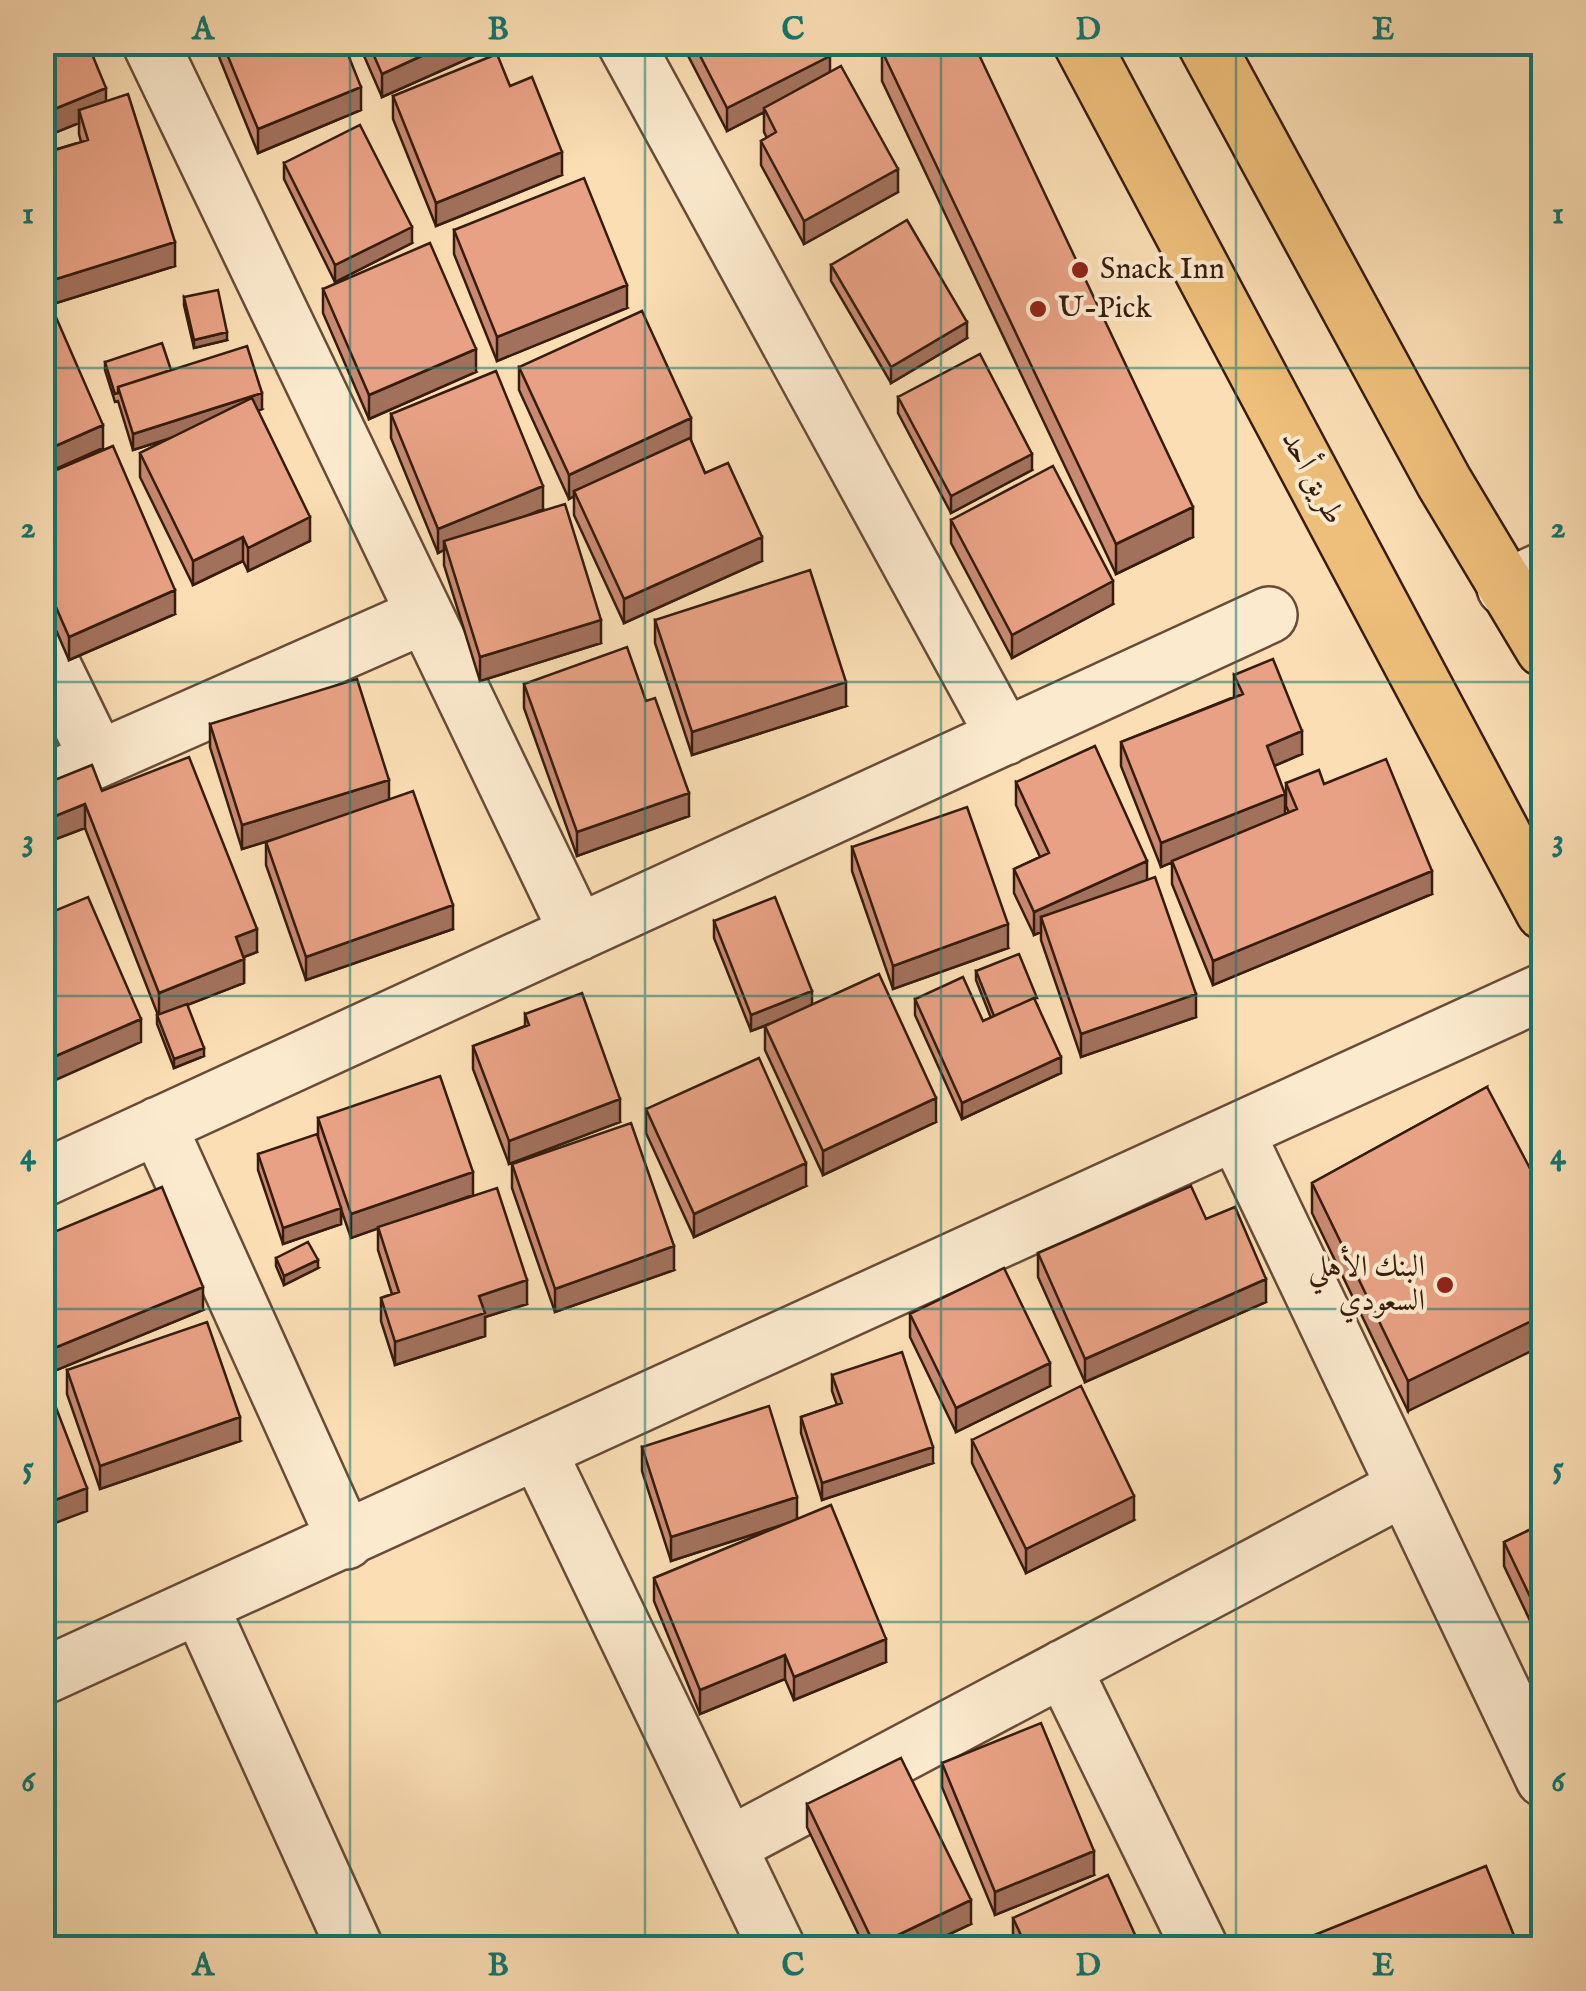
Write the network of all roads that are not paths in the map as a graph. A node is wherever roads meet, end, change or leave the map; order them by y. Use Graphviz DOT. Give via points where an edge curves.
graph roads {
  1 [pos="150,42"];
  2 [pos="625,42"];
  3 [pos="1081,42"];
  4 [pos="1205,42"];
  5 [pos="1524,579"];
  6 [pos="425,614"];
  7 [pos="1269,615"];
  8 [pos="42,644"];
  9 [pos="1544,649"];
  10 [pos="1005,737"];
  11 [pos="98,760"];
  12 [pos="42,784"];
  13 [pos="1544,912"];
  14 [pos="578,933"];
  15 [pos="1544,991"];
  16 [pos="158,1126"];
  17 [pos="1236,1132"];
  18 [pos="42,1178"];
  19 [pos="539,1453"];
  20 [pos="1405,1487"];
  21 [pos="346,1541"];
  22 [pos="201,1608"];
  23 [pos="1063,1668"];
  24 [pos="42,1677"];
  25 [pos="1544,1779"];
  26 [pos="728,1846"];
  27 [pos="356,1948"];
  28 [pos="777,1948"];
  29 [pos="1200,1948"];
  1 -- 6 [label="street"];
  2 -- 10 [label="street"];
  3 -- 13 [label="main road, طريق أحد"];
  4 -- 5 [label="main road"];
  5 -- 9 [label="main road"];
  6 -- 11 [label="street"];
  6 -- 14 [label="street"];
  7 -- 10 [label="street"];
  8 -- 11 [label="street"];
  10 -- 14 [label="street"];
  11 -- 12 [label="street"];
  14 -- 16 [label="street"];
  15 -- 17 [label="street"];
  16 -- 18 [label="street"];
  16 -- 21 [label="street"];
  17 -- 19 [label="street"];
  17 -- 20 [label="street"];
  19 -- 21 [label="street"];
  19 -- 26 [label="street"];
  20 -- 23 [label="street"];
  20 -- 25 [label="street"];
  21 -- 22 [label="street"];
  22 -- 24 [label="street"];
  22 -- 27 [label="street"];
  23 -- 26 [label="street"];
  23 -- 29 [label="street"];
  26 -- 28 [label="street"];
}
